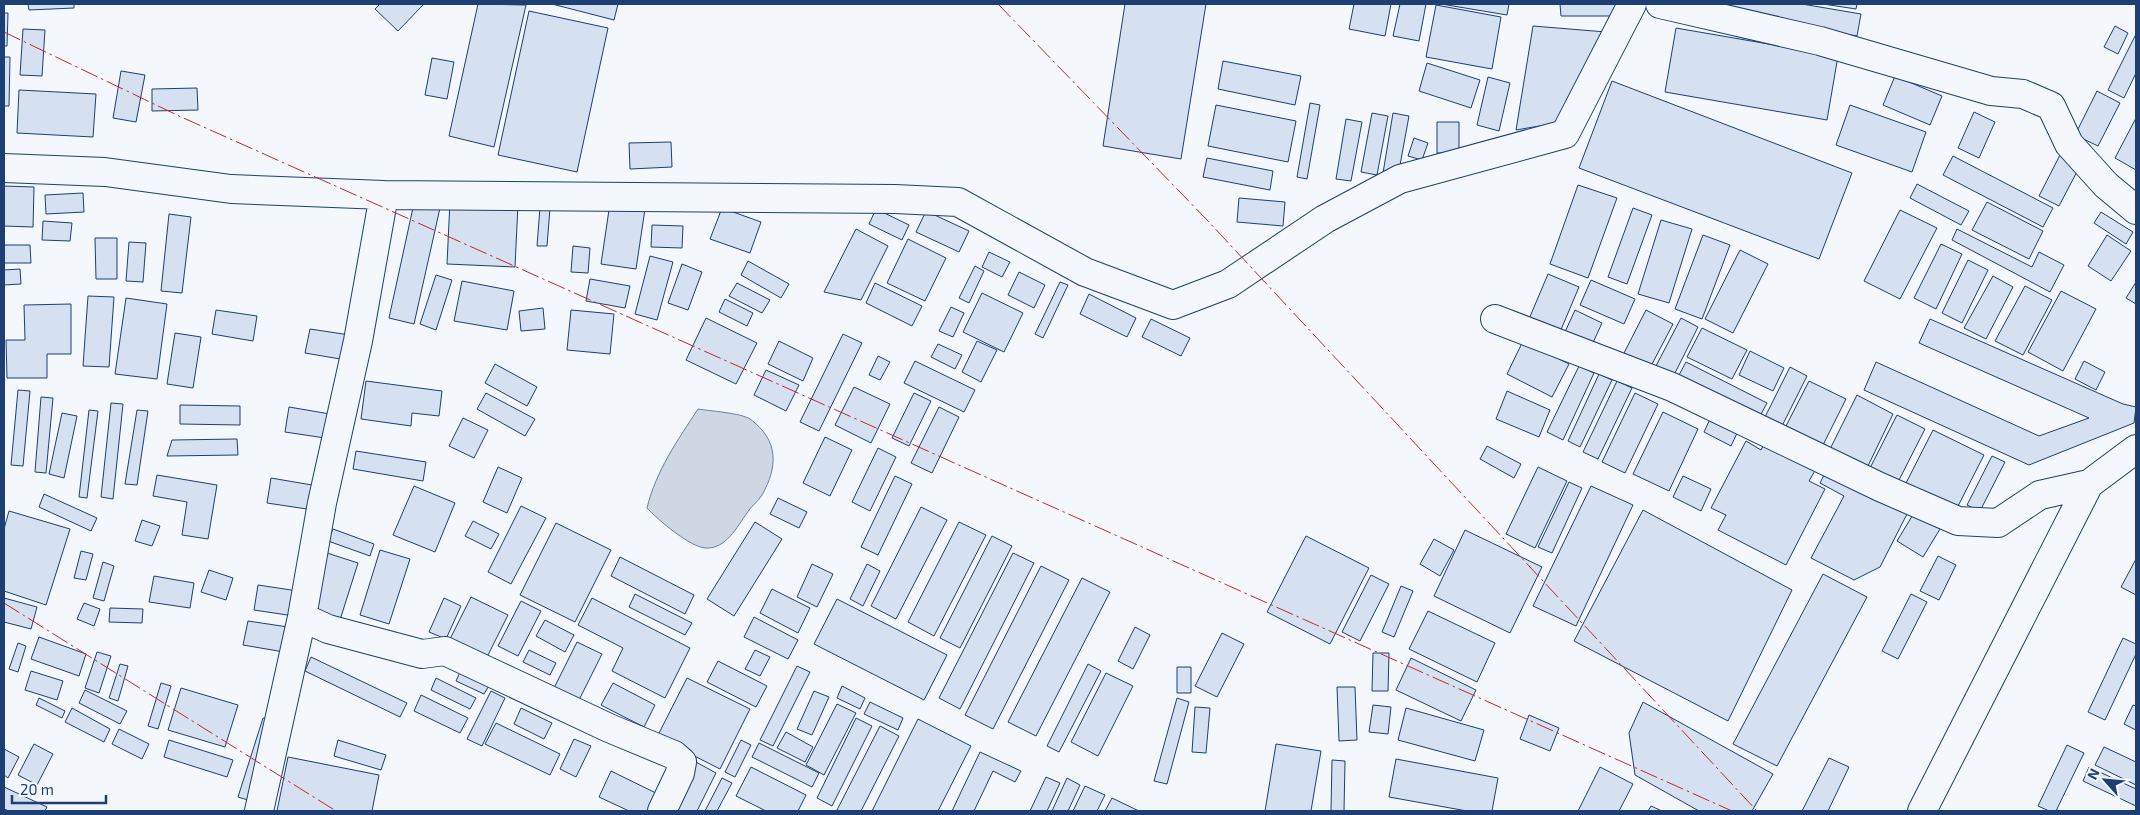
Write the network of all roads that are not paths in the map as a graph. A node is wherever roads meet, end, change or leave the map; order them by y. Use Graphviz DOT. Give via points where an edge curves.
graph roads {
  1 [pos="1632,4"];
  2 [pos="1660,4"];
  3 [pos="4,168"];
  4 [pos="384,195"];
  5 [pos="2136,210"];
  6 [pos="1495,319"];
  7 [pos="2136,449"];
  8 [pos="2089,484"];
  9 [pos="302,617"];
  10 [pos="259,811"];
  11 [pos="662,811"];
  12 [pos="1922,811"];
  1 -- 4 [label="street" via="1565,134 1400,179 1324,219 1228,284 1173,305 1085,272 958,202"];
  2 -- 5 [label="street" via="1820,41 1991,92 2023,94 2051,106 2069,144 2106,185"];
  3 -- 4 [label="street" via="105,172 231,188"];
  4 -- 9 [label="street"];
  6 -- 8 [label="street" via="1672,387 1958,521 1998,523 2040,495"];
  7 -- 8 [label="street"];
  8 -- 12 [label="street"];
  9 -- 10 [label="street"];
  9 -- 11 [label="street" via="328,629 422,654 445,651 608,728 674,755 682,762 680,773"];
}
